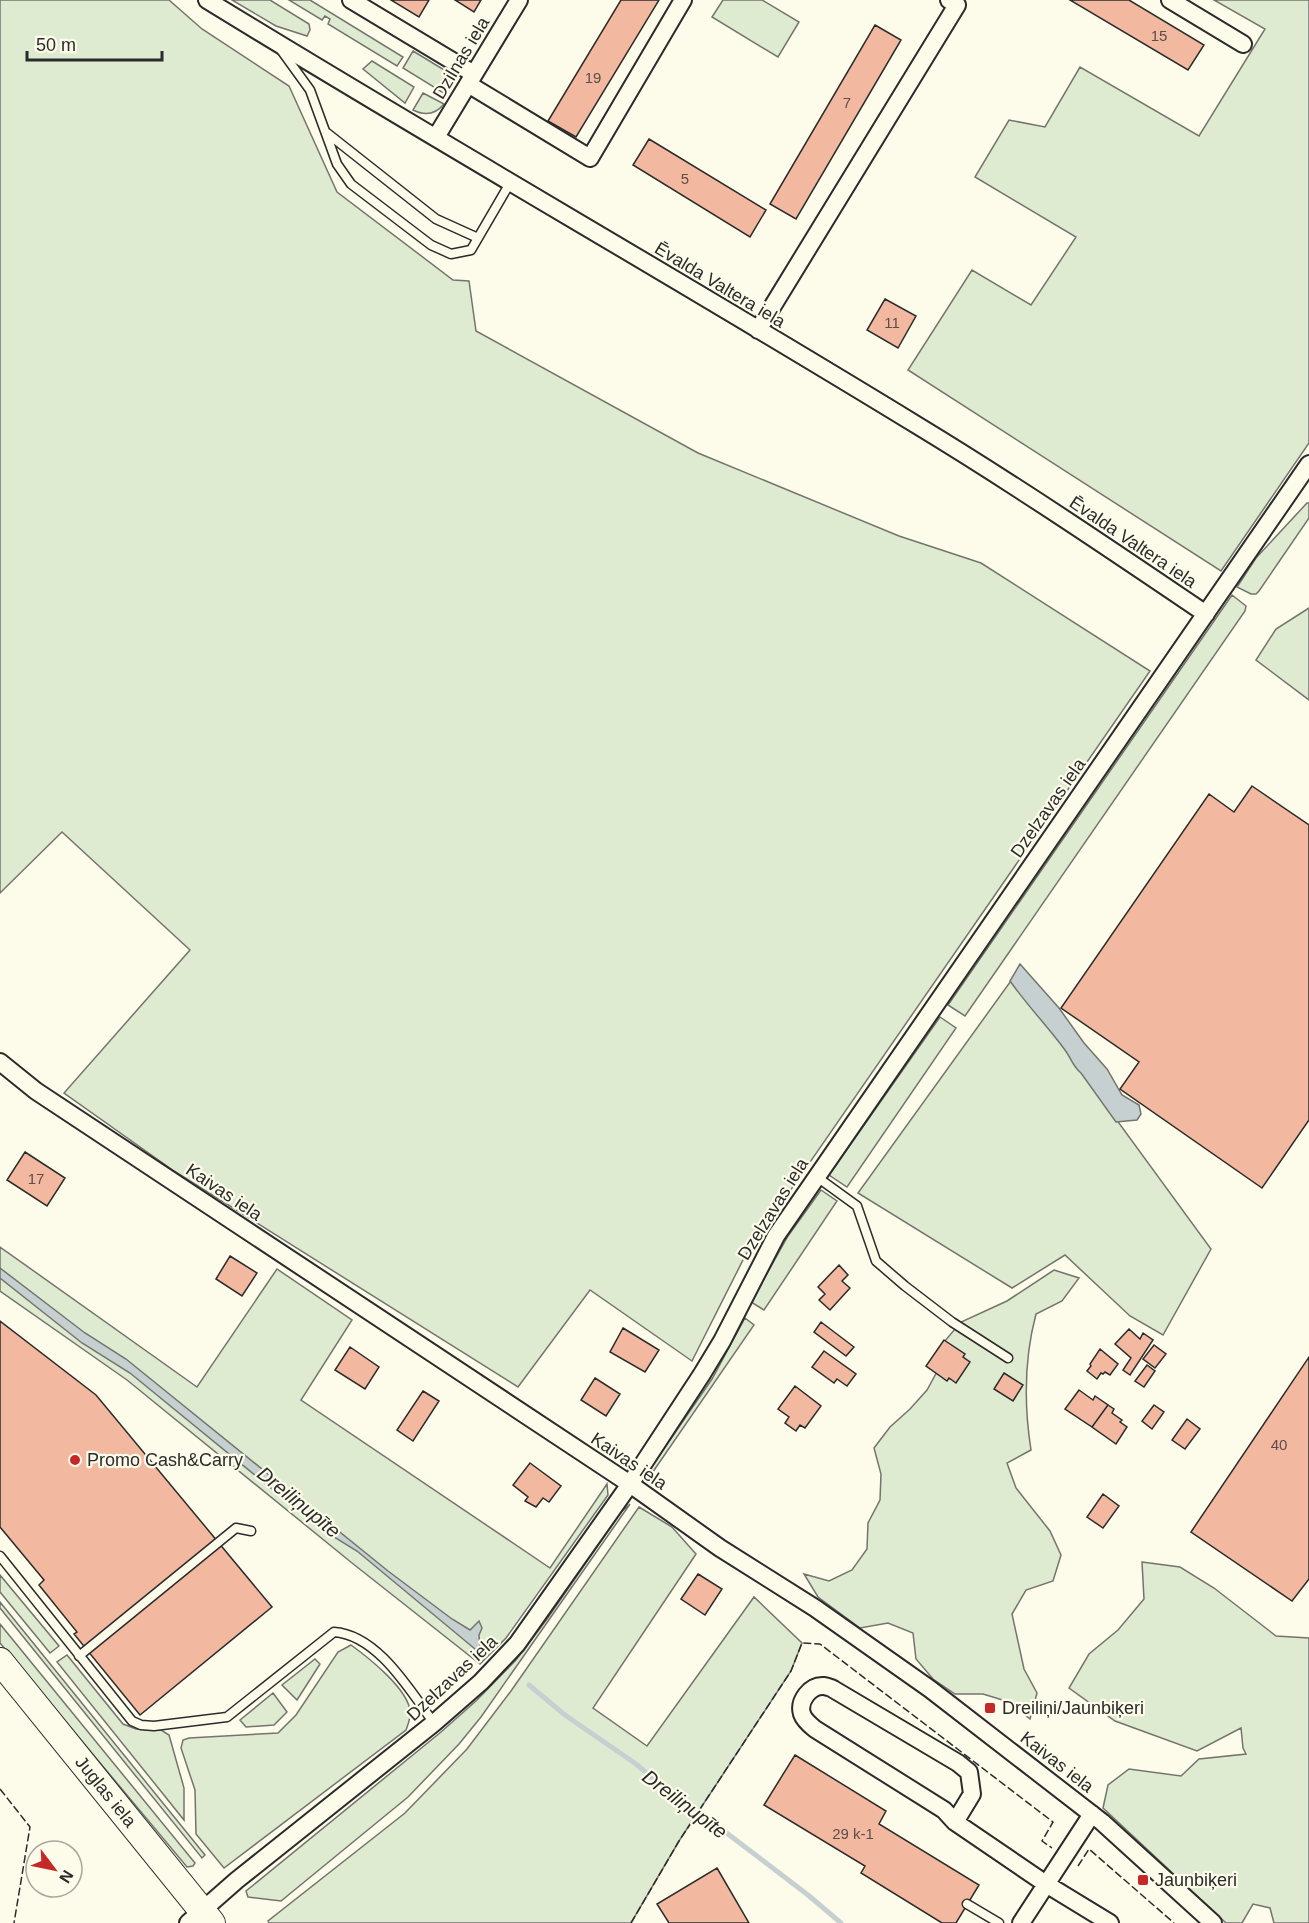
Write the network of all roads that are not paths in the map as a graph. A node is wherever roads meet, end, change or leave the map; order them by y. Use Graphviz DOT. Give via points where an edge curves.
graph roads {
  1 [pos="207,0"];
  2 [pos="351,0"];
  3 [pos="519,0"];
  4 [pos="683,0"];
  5 [pos="949,0"];
  6 [pos="1170,0"];
  7 [pos="275,42"];
  8 [pos="1243,44"];
  9 [pos="471,79"];
  10 [pos="326,132"];
  11 [pos="436,137"];
  12 [pos="510,183"];
  13 [pos="478,238"];
  14 [pos="758,330"];
  15 [pos="1309,464"];
  16 [pos="1206,614"];
  17 [pos="0,1062"];
  18 [pos="817,1177"];
  19 [pos="1008,1358"];
  20 [pos="630,1484"];
  21 [pos="251,1531"];
  22 [pos="0,1556"];
  23 [pos="80,1656"];
  24 [pos="0,1661"];
  25 [pos="434,1723"];
  26 [pos="1092,1814"];
  27 [pos="955,1822"];
  28 [pos="1046,1884"];
  29 [pos="968,1904"];
  30 [pos="200,1918"];
  31 [pos="999,1923"];
  32 [pos="1021,1923"];
  33 [pos="1110,1923"];
  34 [pos="1213,1923"];
  1 -- 7 [label="street, Ēvalda Valtera iela"];
  2 -- 9 [label="street"];
  3 -- 9 [label="street, Dzilnas iela"];
  4 -- 9 [label="street" via="590,159"];
  5 -- 14 [label="street" via="957,5"];
  6 -- 8 [label="street"];
  7 -- 10 [label="lane" via="310,90"];
  7 -- 11 [label="street, Ēvalda Valtera iela"];
  9 -- 11 [label="street, Dzilnas iela"];
  10 -- 13 [label="lane" via="436,219"];
  10 -- 13 [label="lane" via="337,164 351,184 431,245 451,254 471,250"];
  11 -- 12 [label="street, Ēvalda Valtera iela"];
  12 -- 13 [label="lane"];
  12 -- 14 [label="street, Ēvalda Valtera iela"];
  14 -- 16 [label="street, Ēvalda Valtera iela" via="1076,526"];
  15 -- 16 [label="street, Dzelzavas iela"];
  16 -- 18 [label="street, Dzelzavas iela"];
  17 -- 20 [label="street, Kaivas iela" via="36,1091"];
  18 -- 19 [label="lane" via="857,1206 876,1261 952,1322"];
  18 -- 20 [label="street, Dzelzavas iela" via="776,1236 722,1341"];
  20 -- 25 [label="street, Dzelzavas iela" via="517,1644"];
  20 -- 26 [label="street, Kaivas iela" via="921,1682"];
  21 -- 23 [label="lane" via="236,1528"];
  22 -- 23 [label="lane"];
  23 -- 25 [label="lane" via="132,1721 154,1726 227,1717 334,1632 347,1633 384,1657"];
  24 -- 30 [label="main road, Juglas iela"];
  25 -- 30 [label="street, Dzelzavas iela"];
  26 -- 28 [label="street"];
  26 -- 34 [label="street, Kaivas iela"];
  27 -- 27 [label="street" via="972,1794 969,1773 833,1689 824,1686 807,1693 802,1714 815,1729 944,1810"];
  27 -- 28 [label="street"];
  28 -- 32 [label="street"];
  28 -- 33 [label="street"];
  29 -- 31 [label="lane"];
}
